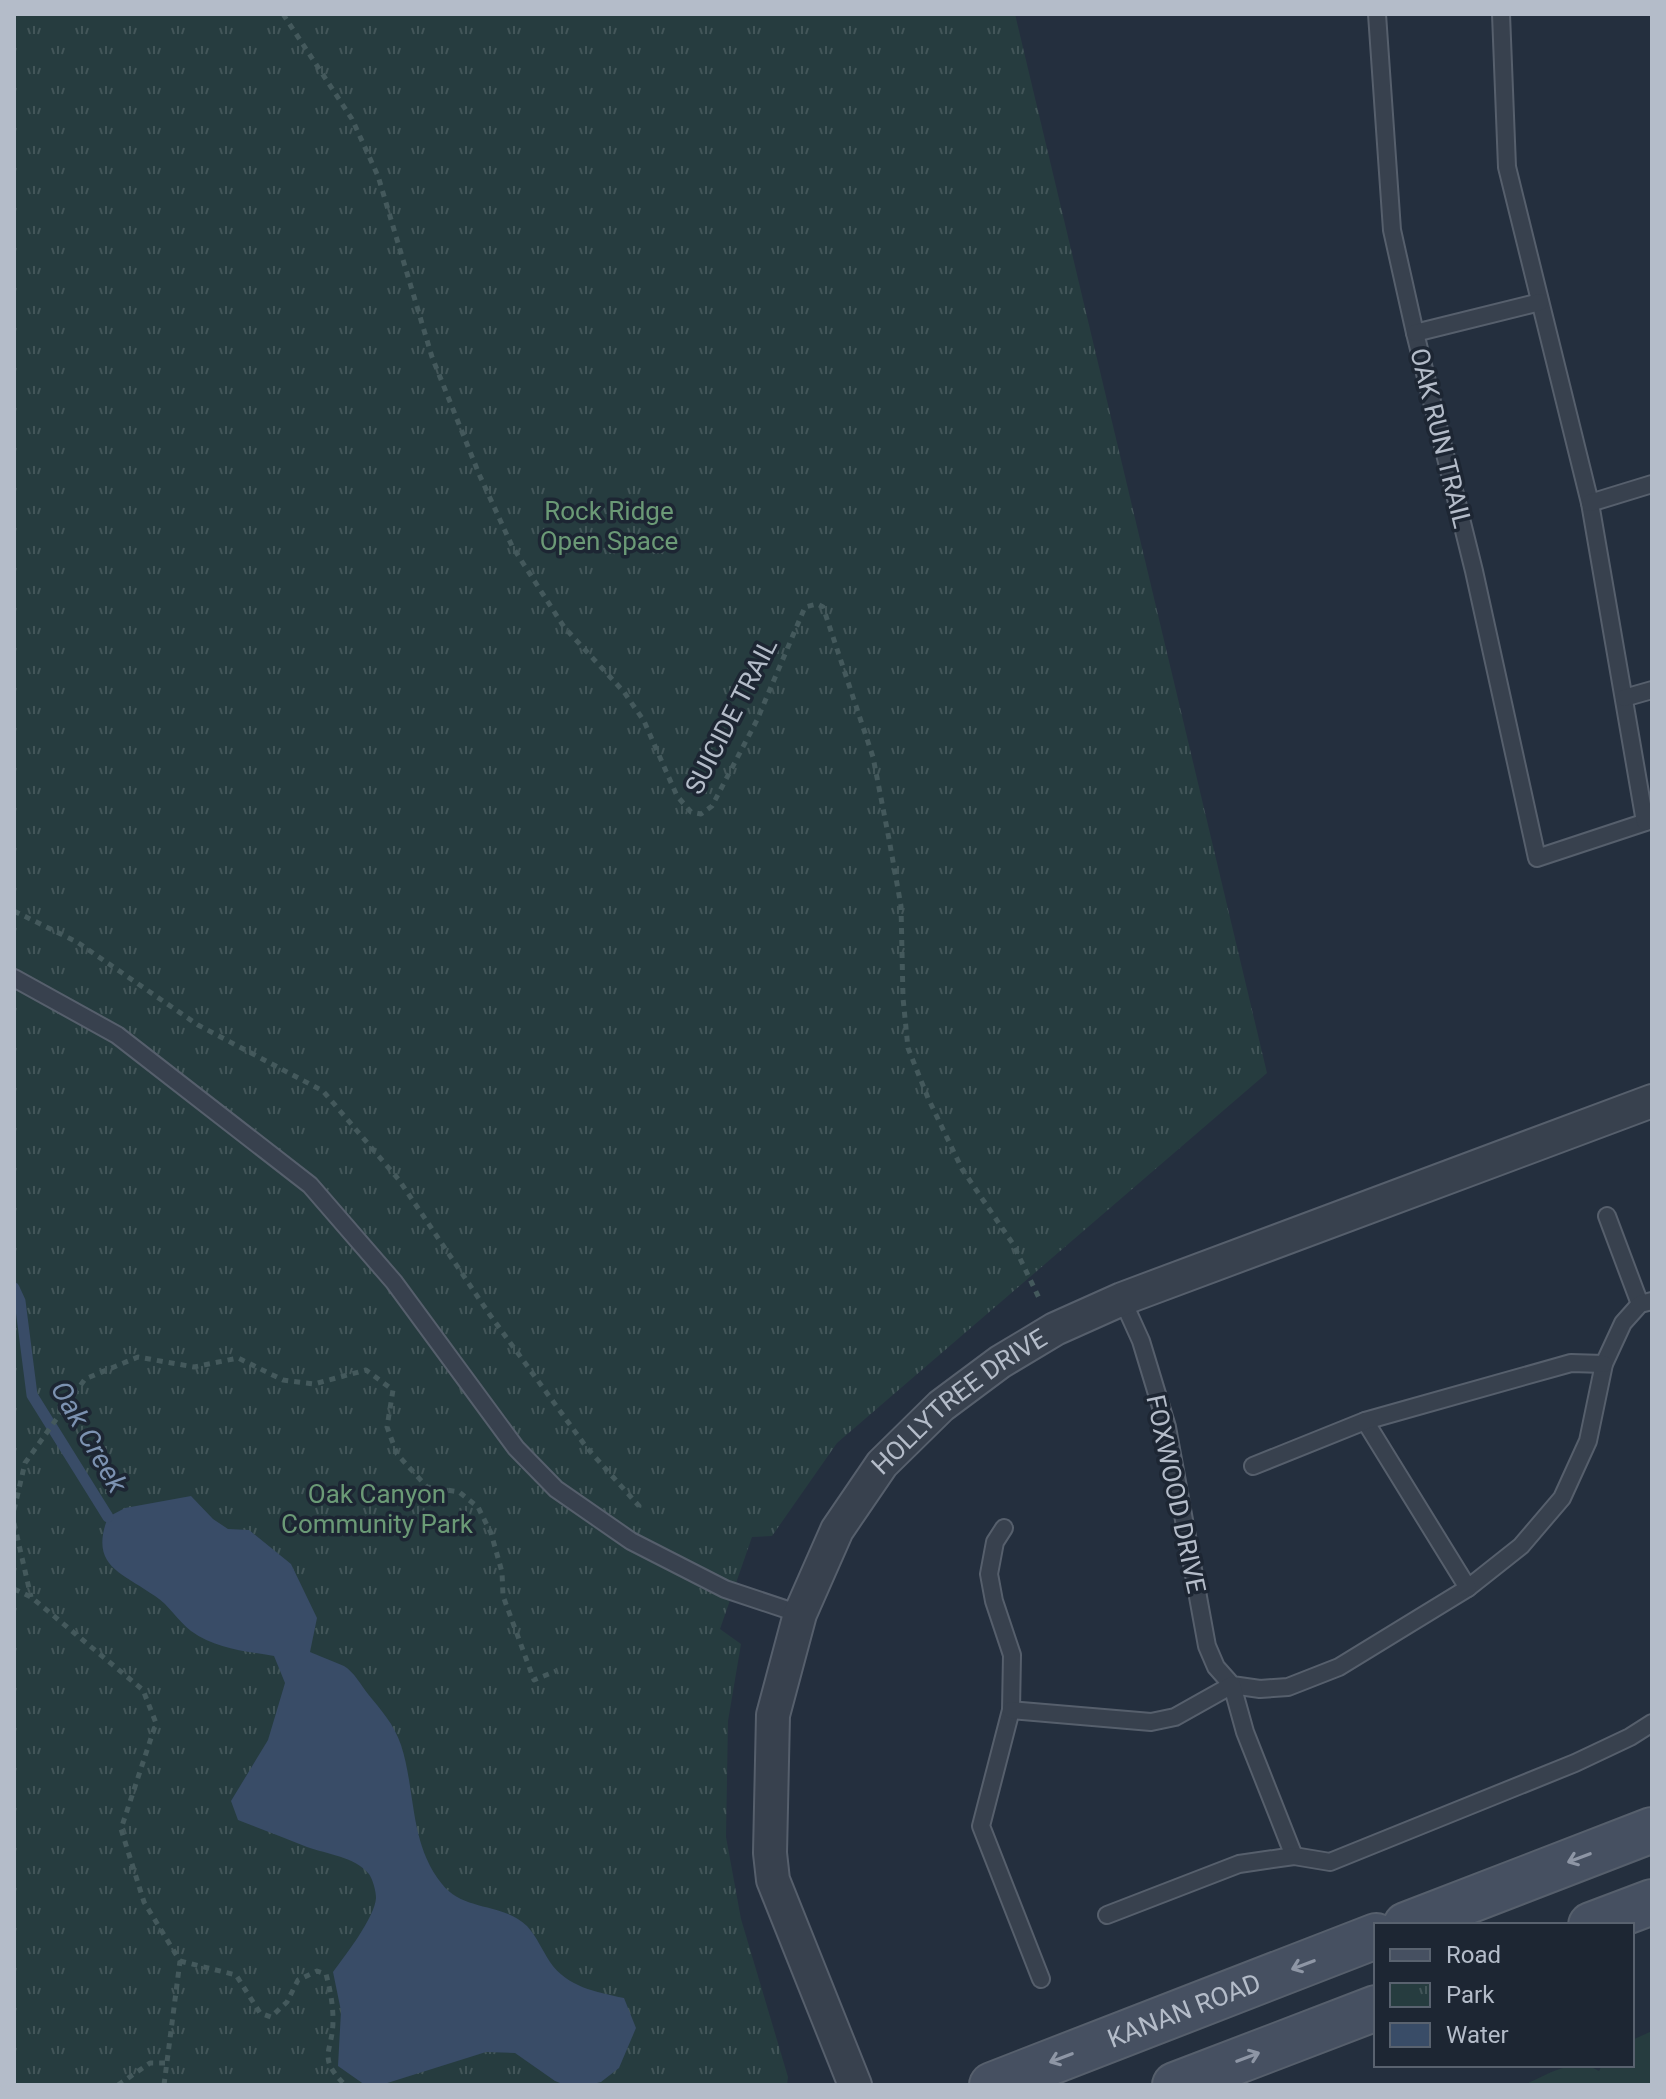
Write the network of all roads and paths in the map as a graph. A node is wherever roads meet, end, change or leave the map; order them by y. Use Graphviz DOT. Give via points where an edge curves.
graph roads {
  1 [pos="283,14"];
  2 [pos="1377,14"];
  3 [pos="1501,14"];
  4 [pos="1540,302"];
  5 [pos="1415,333"];
  6 [pos="1652,484"];
  7 [pos="1590,503"];
  8 [pos="1652,690"];
  9 [pos="1624,698"];
  10 [pos="1648,821"];
  11 [pos="14,911"];
  12 [pos="14,978"];
  13 [pos="1652,1101"];
  14 [pos="1607,1216"];
  15 [pos="1122,1299"];
  16 [pos="1646,1303"];
  17 [pos="1055,1329"];
  18 [pos="1604,1364"];
  19 [pos="1365,1421"];
  20 [pos="1253,1466"];
  21 [pos="14,1510"];
  22 [pos="14,1523"];
  23 [pos="1004,1528"];
  24 [pos="631,1541"];
  25 [pos="1468,1588"];
  26 [pos="14,1589"];
  27 [pos="31,1597"];
  28 [pos="800,1614"];
  29 [pos="556,1671"];
  30 [pos="1232,1685"];
  31 [pos="1011,1710"];
  32 [pos="1652,1723"];
  33 [pos="1652,1830"];
  34 [pos="1294,1856"];
  35 [pos="1652,1902"];
  36 [pos="1107,1915"];
  37 [pos="1411,1923"];
  38 [pos="1596,1923"];
  39 [pos="1374,1937"];
  40 [pos="180,1961"];
  41 [pos="1041,1979"];
  42 [pos="1374,2009"];
  43 [pos="165,2063"];
  44 [pos="118,2085"];
  45 [pos="164,2085"];
  46 [pos="345,2085"];
  47 [pos="855,2085"];
  48 [pos="992,2085"];
  49 [pos="1175,2085"];
  1 -- 17 [label="path, SUICIDE TRAIL" via="352,119 378,176 432,357 512,546 564,627 644,721 677,796 691,812 701,814 712,806 757,720 805,607 823,607 873,757 889,839 901,906 908,1048 962,1169 1013,1244"];
  2 -- 5 [label="lane, OAK RUN TRAIL" via="1392,230"];
  3 -- 4 [label="lane" via="1507,167"];
  4 -- 5 [label="lane"];
  4 -- 7 [label="lane"];
  5 -- 10 [label="lane, OAK RUN TRAIL" via="1537,858"];
  6 -- 7 [label="lane"];
  7 -- 9 [label="lane"];
  8 -- 9 [label="lane"];
  9 -- 10 [label="lane"];
  11 -- 24 [label="path" via="77,942 198,1025 323,1091 399,1180 587,1448 639,1506"];
  12 -- 24 [label="lane" via="117,1035 310,1185 394,1282 516,1448 556,1489"];
  13 -- 15 [label="street, HOLLYTREE DRIVE"];
  14 -- 16 [label="lane"];
  15 -- 17 [label="street, HOLLYTREE DRIVE"];
  15 -- 30 [label="lane, FOXWOOD DRIVE" via="1167,1427 1207,1646"];
  16 -- 18 [label="lane" via="1623,1323"];
  17 -- 28 [label="street, HOLLYTREE DRIVE" via="941,1406 882,1464 837,1530"];
  18 -- 19 [label="lane" via="1571,1363"];
  18 -- 25 [label="lane" via="1588,1441 1562,1498 1521,1546"];
  19 -- 20 [label="lane"];
  19 -- 25 [label="lane"];
  21 -- 29 [label="path" via="25,1463 85,1379 138,1357 194,1367 238,1358 283,1380 314,1384 366,1370 393,1390 387,1427 397,1454 427,1487 459,1492 478,1507 491,1533 503,1596 534,1680"];
  22 -- 27 [label="path"];
  23 -- 31 [label="lane" via="995,1542 989,1574 1012,1655"];
  24 -- 28 [label="lane" via="725,1589"];
  25 -- 30 [label="lane" via="1339,1667 1288,1687"];
  26 -- 27 [label="path"];
  27 -- 40 [label="path" via="143,1690 156,1723 121,1829 144,1902"];
  28 -- 47 [label="street, HOLLYTREE DRIVE" via="773,1715 773,1880"];
  30 -- 31 [label="lane" via="1175,1717 1151,1722"];
  30 -- 34 [label="lane, FOXWOOD DRIVE"];
  31 -- 41 [label="lane" via="981,1826"];
  32 -- 34 [label="lane" via="1575,1763 1330,1862"];
  33 -- 37 [label="main road, one-way"];
  34 -- 36 [label="lane" via="1239,1864"];
  35 -- 38 [label="main road"];
  39 -- 48 [label="main road, KANAN ROAD, one-way"];
  40 -- 43 [label="path"];
  40 -- 46 [label="path" via="236,1975 260,2013 271,2017 287,2002 298,1980 317,1971 326,1974 333,2004 330,2070"];
  49 -- 42 [label="main road, one-way"];
  43 -- 44 [label="path" via="150,2063"];
  43 -- 45 [label="path"];
}
